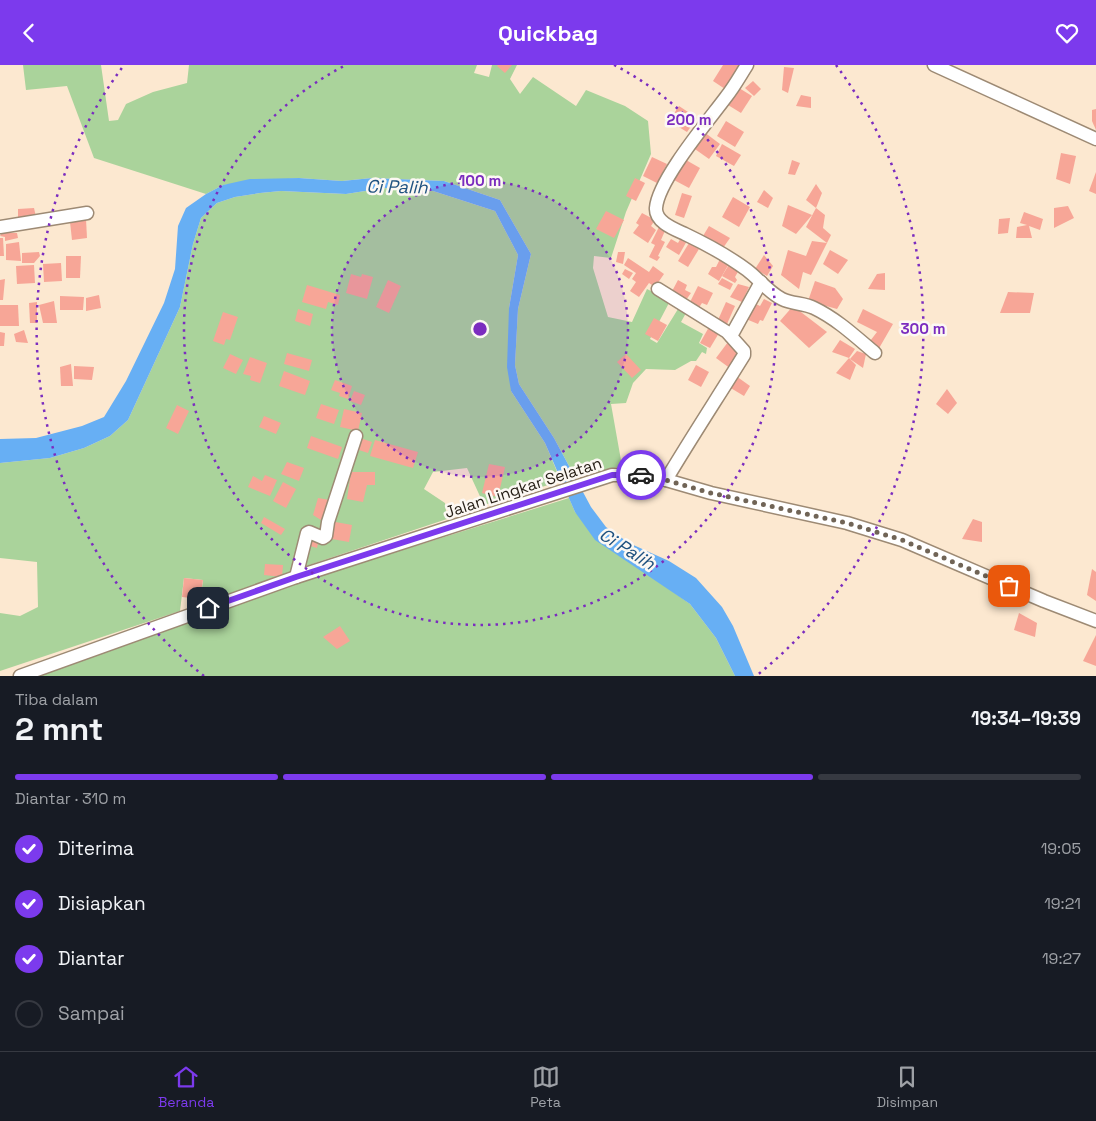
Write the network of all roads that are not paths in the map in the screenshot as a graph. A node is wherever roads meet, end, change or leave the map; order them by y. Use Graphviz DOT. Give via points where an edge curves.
graph roads {
  1 [pos="747,65"];
  2 [pos="934,65"];
  3 [pos="1096,139"];
  4 [pos="87,213"];
  5 [pos="0,227"];
  6 [pos="761,282"];
  7 [pos="658,289"];
  8 [pos="732,336"];
  9 [pos="875,353"];
  10 [pos="356,436"];
  11 [pos="666,480"];
  12 [pos="296,577"];
  13 [pos="1096,621"];
  14 [pos="20,676"];
  1 -- 6 [label="street" via="676,165 656,210 662,222 730,258"];
  2 -- 3 [label="street"];
  4 -- 5 [label="street"];
  6 -- 8 [label="street"];
  6 -- 9 [label="street" via="782,299 828,315"];
  7 -- 8 [label="street"];
  8 -- 11 [label="street" via="744,355"];
  10 -- 12 [label="street" via="326,536 307,533"];
  11 -- 12 [label="street, Jalan Lingkar Selatan" via="642,475 612,475"];
  11 -- 13 [label="street, Jalan Lingkar Selatan" via="847,523 902,540"];
  12 -- 14 [label="street, Jalan Lingkar Selatan"];
}
